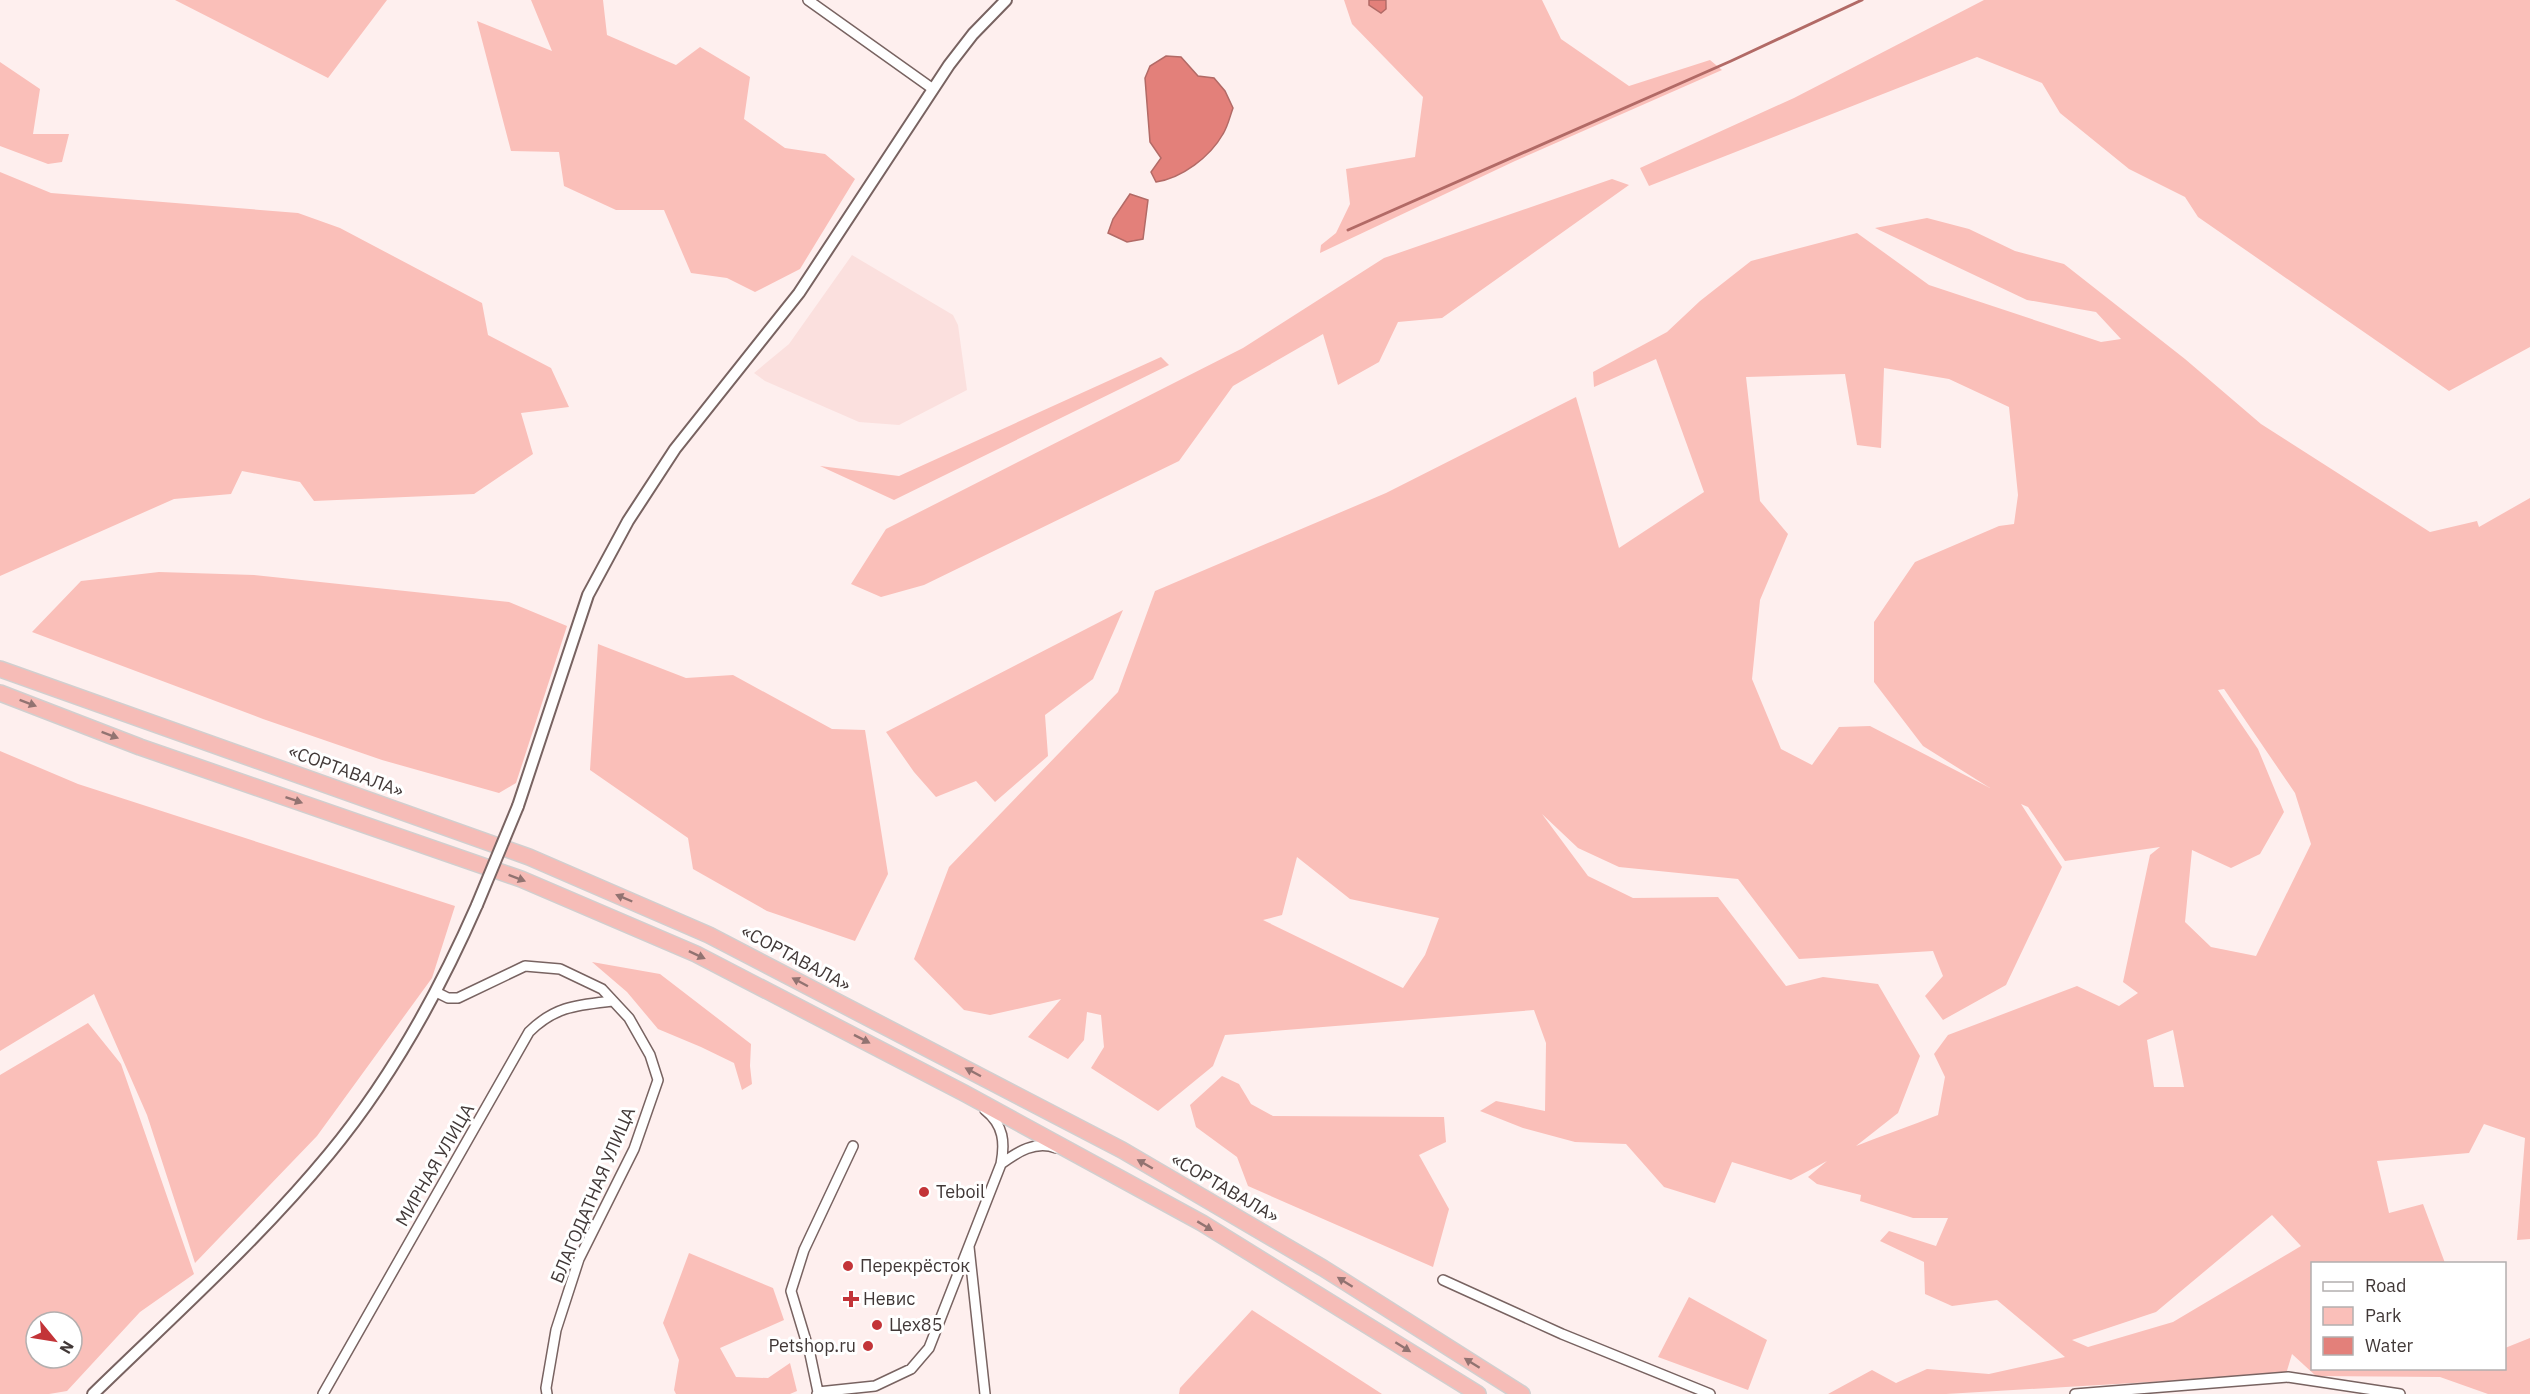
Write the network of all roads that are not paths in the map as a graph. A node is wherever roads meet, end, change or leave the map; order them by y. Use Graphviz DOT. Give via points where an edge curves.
graph roads {
  1 [pos="808,0"];
  2 [pos="1006,0"];
  3 [pos="933,89"];
  4 [pos="0,669"];
  5 [pos="0,693"];
  6 [pos="436,992"];
  7 [pos="613,1000"];
  8 [pos="964,1093"];
  9 [pos="853,1146"];
  10 [pos="1084,1158"];
  11 [pos="1001,1164"];
  12 [pos="969,1246"];
  13 [pos="1443,1280"];
  14 [pos="818,1393"];
  15 [pos="93,1394"];
  16 [pos="323,1394"];
  17 [pos="548,1394"];
  18 [pos="985,1394"];
  19 [pos="1478,1394"];
  20 [pos="1522,1394"];
  21 [pos="1710,1394"];
  22 [pos="2074,1394"];
  23 [pos="2400,1394"];
  1 -- 3 [label="street"];
  2 -- 3 [label="street" via="973,34"];
  3 -- 6 [label="street, bridge" via="799,292 675,449 628,521 588,595 518,806"];
  20 -- 4 [label="highway, «СОРТАВАЛА», one-way" via="1323,1268 1122,1150 709,934 529,857"];
  5 -- 8 [label="highway, one-way" via="140,747 521,879 696,954"];
  6 -- 7 [label="street, БЛАГОДАТНАЯ УЛИЦА" via="458,998 525,966 560,969 602,989"];
  6 -- 15 [label="street" via="409,1042 329,1154 268,1222"];
  7 -- 16 [label="street, МИРНАЯ УЛИЦА" via="563,1009 543,1018 529,1032"];
  7 -- 17 [label="street, БЛАГОДАТНАЯ УЛИЦА" via="629,1018 650,1055 658,1080 634,1149 579,1259 556,1330"];
  8 -- 10 [label="highway"];
  8 -- 11 [label="street" via="991,1115 1001,1129"];
  9 -- 14 [label="street" via="804,1250 791,1291"];
  10 -- 11 [label="street" via="1050,1146 1038,1146 1019,1151"];
  10 -- 19 [label="highway, one-way" via="1202,1224"];
  11 -- 12 [label="street"];
  12 -- 14 [label="street" via="929,1348 910,1369 874,1386"];
  12 -- 18 [label="street"];
  13 -- 21 [label="street"];
  22 -- 23 [label="street" via="2288,1377"];
}
